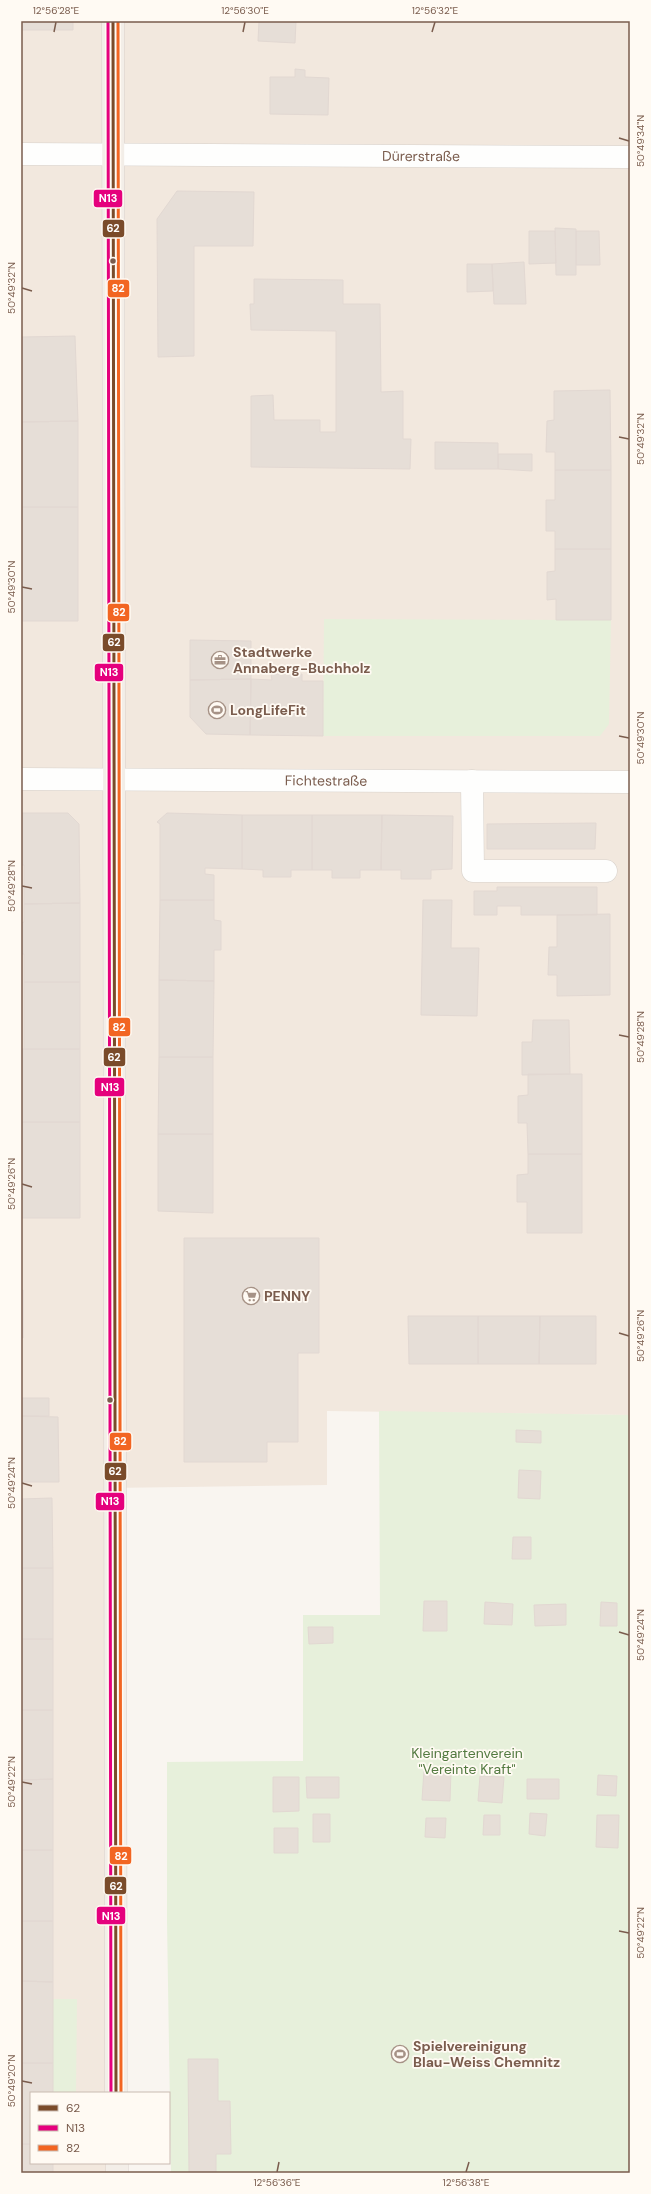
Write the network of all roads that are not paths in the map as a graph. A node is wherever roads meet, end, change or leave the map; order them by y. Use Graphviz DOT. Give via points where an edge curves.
graph roads {
  1 [pos="113,21"];
  2 [pos="113,153"];
  3 [pos="21,154"];
  4 [pos="630,157"];
  5 [pos="21,779"];
  6 [pos="114,780"];
  7 [pos="472,781"];
  8 [pos="630,782"];
  9 [pos="606,871"];
  10 [pos="116,2092"];
  1 -- 2 [label="main road"];
  2 -- 3 [label="street, Dürerstraße"];
  2 -- 4 [label="street, Dürerstraße"];
  2 -- 6 [label="main road"];
  5 -- 6 [label="street, Fichtestraße"];
  6 -- 7 [label="street, Fichtestraße"];
  6 -- 10 [label="main road"];
  7 -- 8 [label="street, Fichtestraße"];
  7 -- 9 [label="street" via="473,871"];
}
